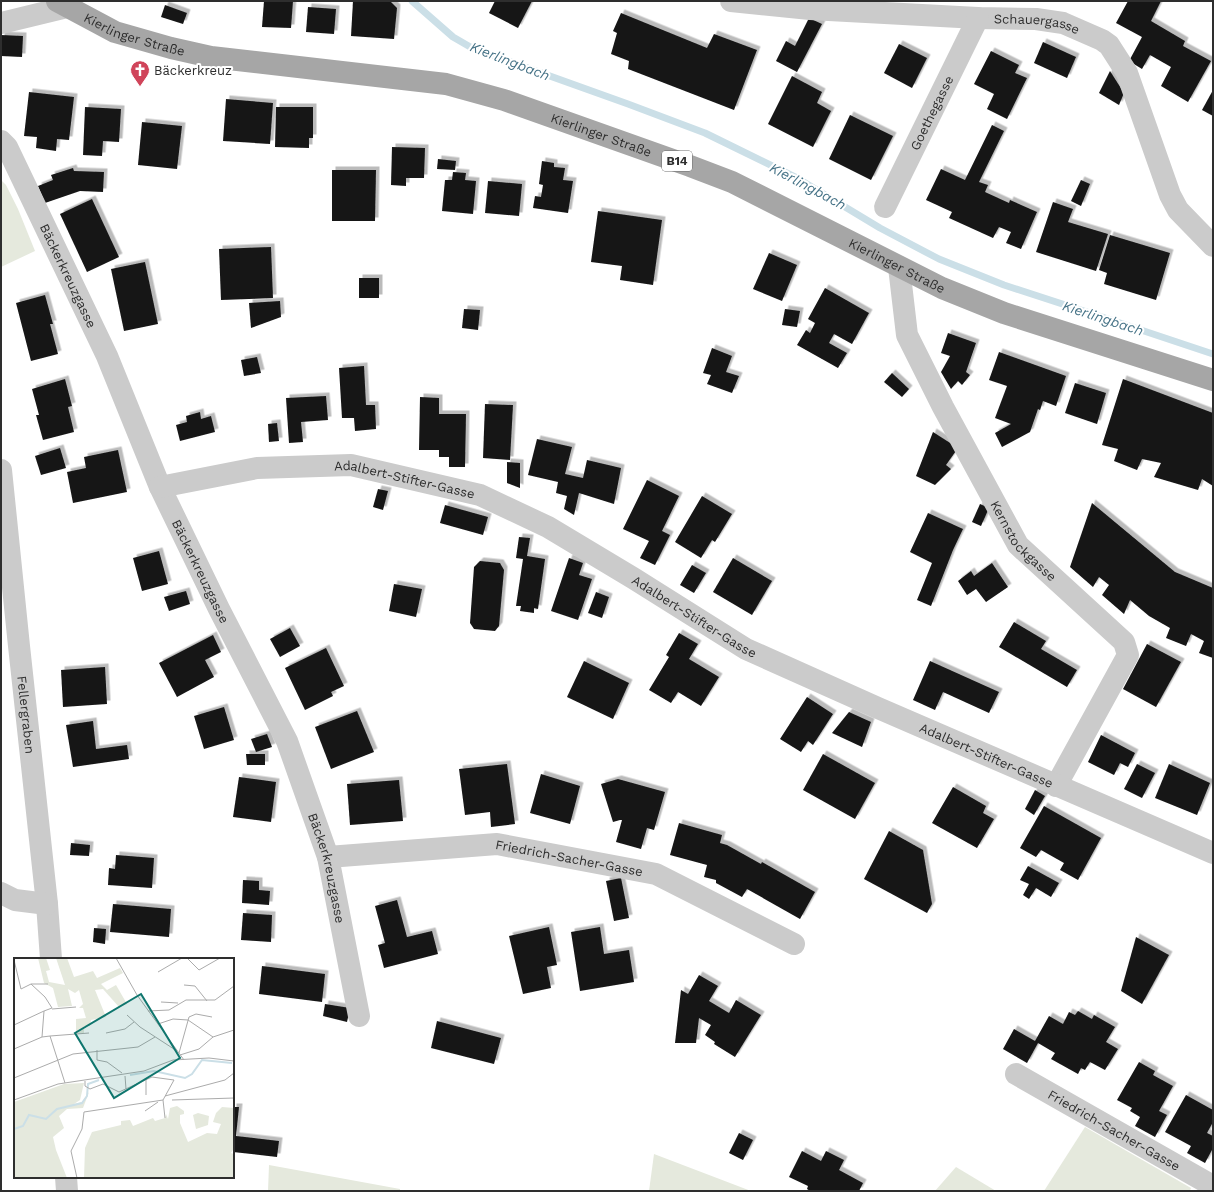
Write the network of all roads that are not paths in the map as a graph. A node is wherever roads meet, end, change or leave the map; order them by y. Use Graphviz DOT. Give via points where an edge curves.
graph roads {
  1 [pos="731,1"];
  2 [pos="62,4"];
  3 [pos="978,18"];
  4 [pos="1,23"];
  5 [pos="1,141"];
  6 [pos="885,207"];
  7 [pos="1213,246"];
  8 [pos="899,267"];
  9 [pos="1213,380"];
  10 [pos="1,470"];
  11 [pos="160,486"];
  12 [pos="10,646"];
  13 [pos="1056,786"];
  14 [pos="1213,853"];
  15 [pos="328,857"];
  16 [pos="1,893"];
  17 [pos="47,904"];
  18 [pos="794,944"];
  19 [pos="51,958"];
  20 [pos="359,1016"];
  21 [pos="1016,1074"];
  22 [pos="66,1178"];
  23 [pos="1213,1186"];
  24 [pos="67,1191"];
  1 -- 3 [label="street, Schauergasse" via="810,9"];
  2 -- 4 [label="street"];
  2 -- 8 [label="main road, Kierlinger Straße / B14" via="115,32 211,57 446,84 504,100 732,182"];
  3 -- 6 [label="street, Goethegasse"];
  3 -- 7 [label="street, Schauergasse" via="1036,19 1063,23 1109,45 1127,73 1178,210"];
  5 -- 11 [label="street, Bäckerkreuzgasse" via="7,147 107,356"];
  8 -- 9 [label="main road, Kierlinger Straße / B14" via="1004,313"];
  8 -- 13 [label="street, Kernstockgasse" via="907,335 1018,545 1124,642 1128,655"];
  10 -- 12 [label="street, Fellergraben"];
  11 -- 13 [label="street, Adalbert-Stifter-Gasse" via="257,468 351,465 480,495 548,527 746,649"];
  11 -- 15 [label="street, Bäckerkreuzgasse" via="219,609 287,741"];
  12 -- 17 [label="street, Fellergraben"];
  13 -- 14 [label="street, Adalbert-Stifter-Gasse"];
  15 -- 18 [label="street, Friedrich-Sacher-Gasse" via="497,844 656,874"];
  15 -- 20 [label="street, Bäckerkreuzgasse"];
  16 -- 17 [label="street" via="15,900"];
  17 -- 19 [label="street, Fellergraben"];
  21 -- 23 [label="street, Friedrich-Sacher-Gasse"];
  22 -- 24 [label="street"];
}
